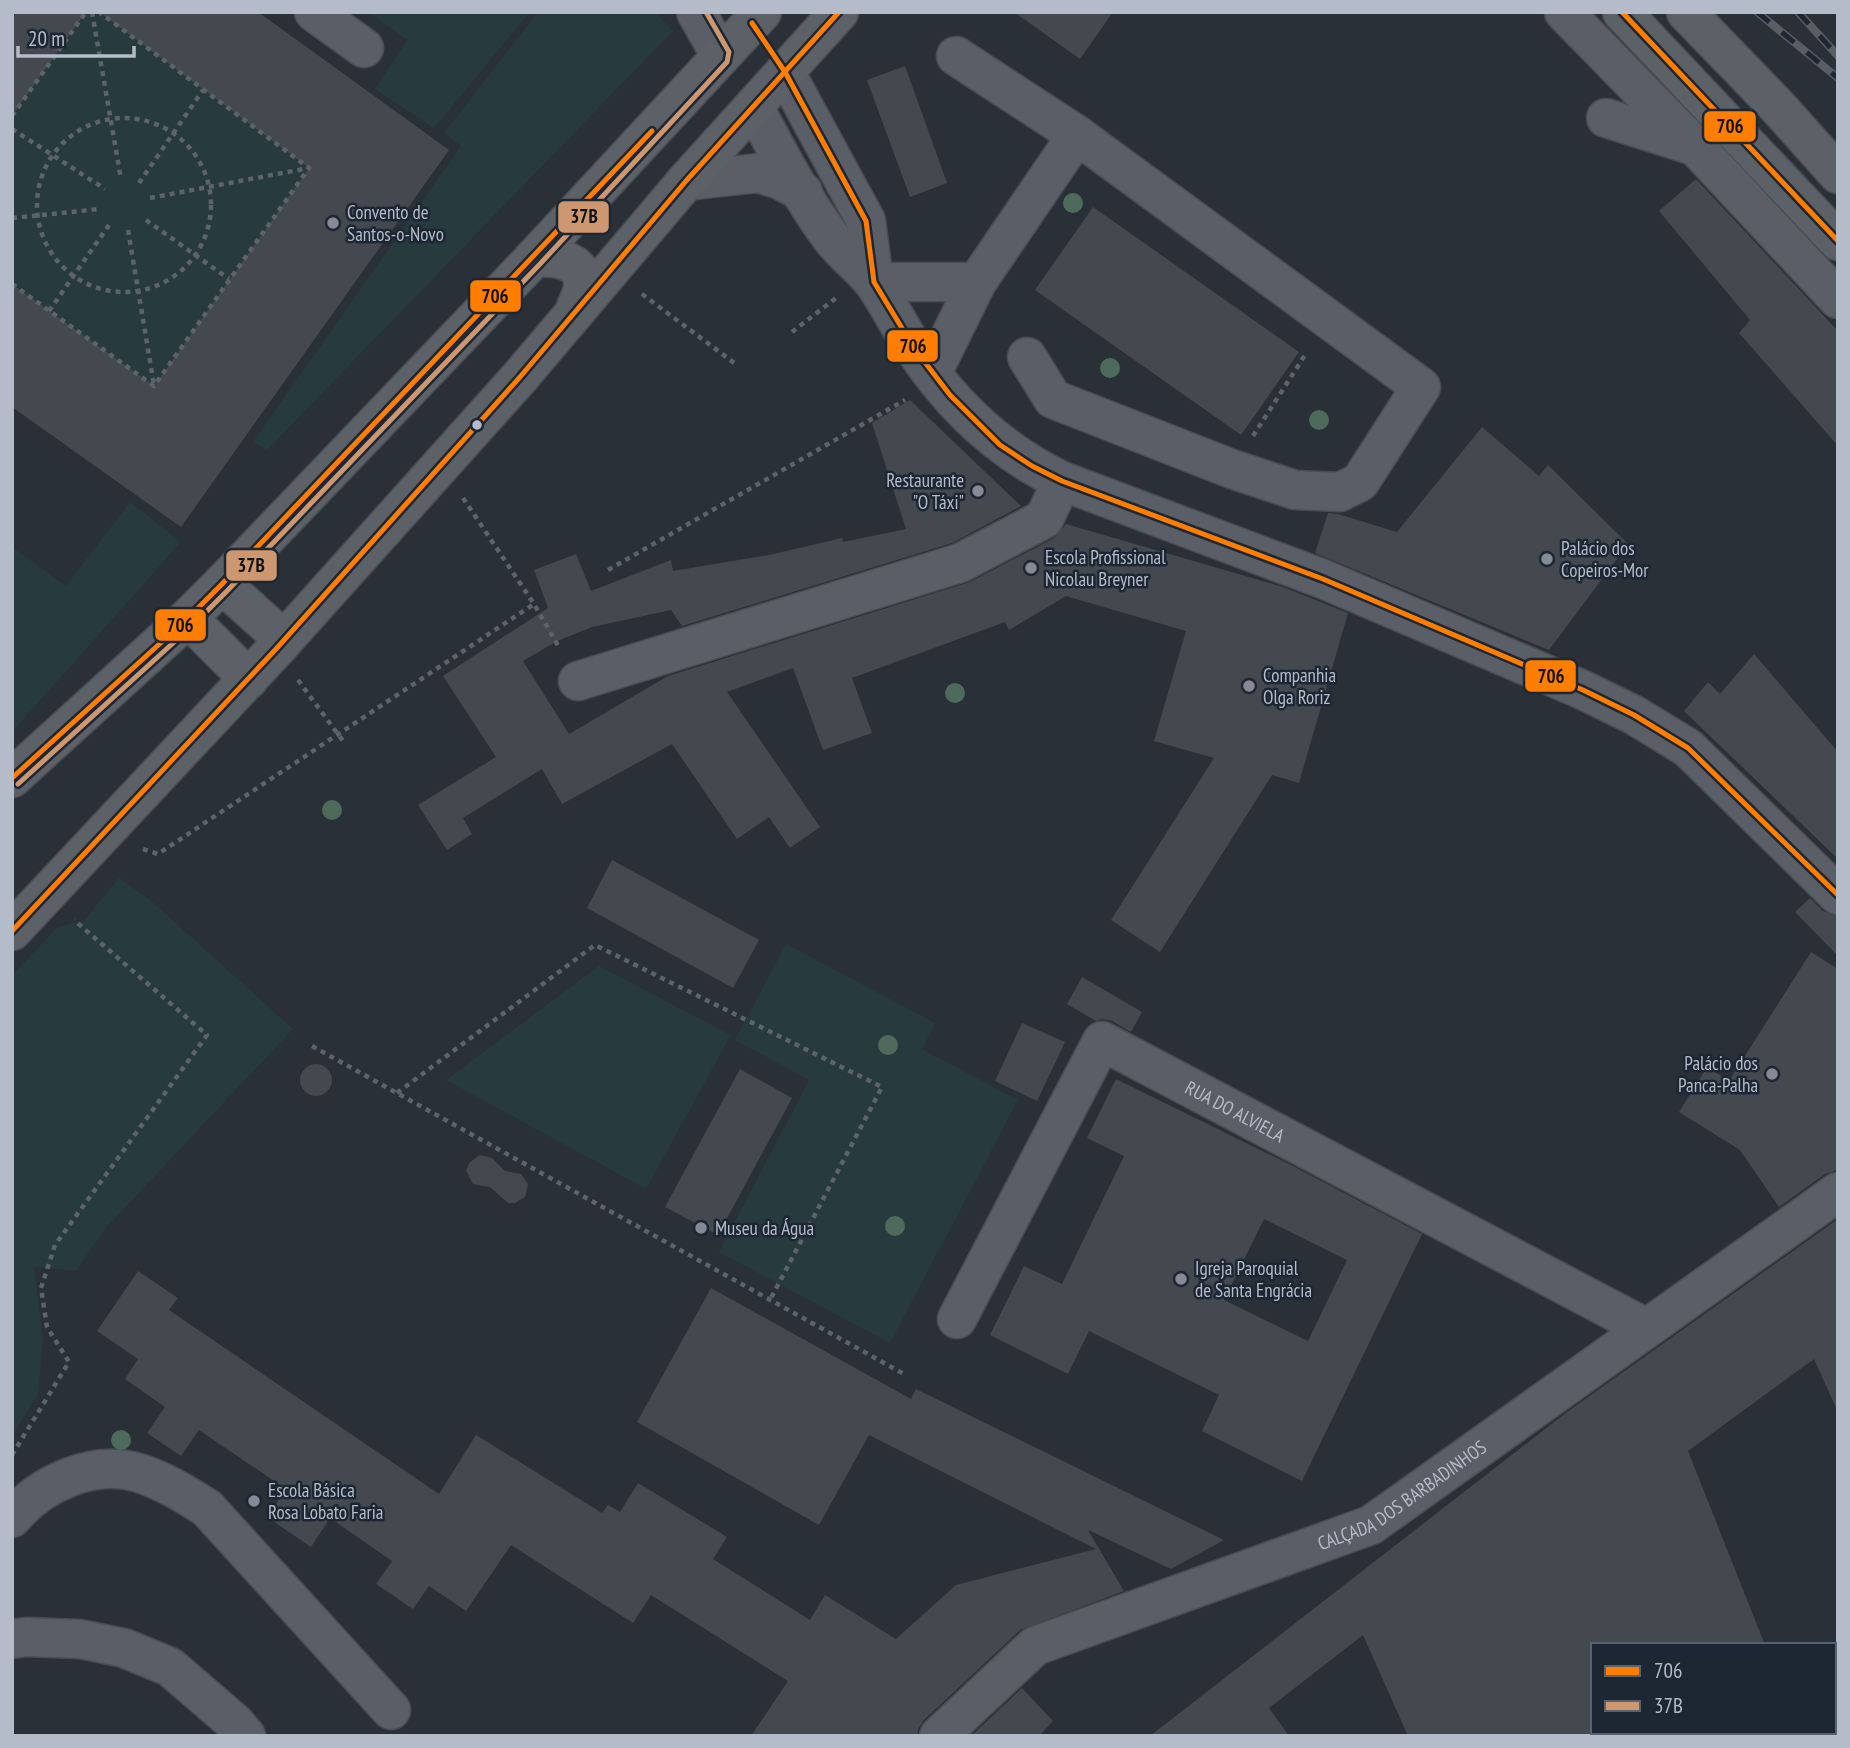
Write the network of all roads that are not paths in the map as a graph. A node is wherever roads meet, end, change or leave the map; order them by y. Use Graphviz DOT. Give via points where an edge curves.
graph roads {
  1 [pos="314,12"];
  2 [pos="696,12"];
  3 [pos="1564,12"];
  4 [pos="1622,12"];
  5 [pos="1686,12"];
  6 [pos="837,14"];
  7 [pos="752,16"];
  8 [pos="364,48"];
  9 [pos="721,56"];
  10 [pos="956,56"];
  11 [pos="785,72"];
  12 [pos="754,107"];
  13 [pos="1606,118"];
  14 [pos="1077,135"];
  15 [pos="1696,146"];
  16 [pos="1838,174"];
  17 [pos="686,181"];
  18 [pos="803,192"];
  19 [pos="1838,241"];
  20 [pos="534,258"];
  21 [pos="1830,275"];
  22 [pos="977,282"];
  23 [pos="860,286"];
  24 [pos="573,313"];
  25 [pos="1027,357"];
  26 [pos="923,383"];
  27 [pos="1062,481"];
  28 [pos="222,584"];
  29 [pos="188,618"];
  30 [pos="287,655"];
  31 [pos="249,679"];
  32 [pos="578,681"];
  33 [pos="12,778"];
  34 [pos="1838,895"];
  35 [pos="12,931"];
  36 [pos="1838,1192"];
  37 [pos="957,1319"];
  38 [pos="1646,1328"];
  39 [pos="12,1518"];
  40 [pos="12,1639"];
  41 [pos="391,1710"];
  42 [pos="235,1732"];
  43 [pos="939,1736"];
  1 -- 8 [label="street"];
  2 -- 9 [label="street"];
  3 -- 15 [label="street"];
  4 -- 19 [label="main road"];
  5 -- 16 [label="main road"];
  6 -- 11 [label="main road"];
  7 -- 9 [label="main road"];
  7 -- 11 [label="main road"];
  9 -- 12 [label="main road"];
  9 -- 20 [label="main road"];
  10 -- 14 [label="street"];
  11 -- 12 [label="main road"];
  11 -- 23 [label="street" via="866,221"];
  12 -- 17 [label="main road"];
  12 -- 18 [label="street"];
  13 -- 15 [label="street"];
  14 -- 22 [label="street"];
  14 -- 25 [label="street" via="1421,387 1360,482 1339,492 1295,490 1053,399"];
  15 -- 21 [label="street"];
  17 -- 18 [label="street" via="758,173"];
  17 -- 24 [label="main road"];
  18 -- 23 [label="street"];
  20 -- 24 [label="main road" via="551,256 580,271 583,285"];
  20 -- 28 [label="main road"];
  22 -- 23 [label="street"];
  22 -- 26 [label="street"];
  23 -- 26 [label="street" via="914,348"];
  24 -- 30 [label="main road" via="441,465"];
  26 -- 27 [label="street" via="1000,445"];
  27 -- 32 [label="street" via="1044,519 960,563"];
  27 -- 34 [label="street" via="1323,579 1634,715 1688,748"];
  28 -- 29 [label="main road"];
  28 -- 30 [label="main road"];
  29 -- 31 [label="main road"];
  29 -- 33 [label="main road"];
  30 -- 31 [label="main road"];
  31 -- 35 [label="main road"];
  36 -- 38 [label="street, CALÇADA DOS BARBADINHOS"];
  37 -- 38 [label="street, RUA DO ALVIELA" via="1102,1041"];
  38 -- 43 [label="street, CALÇADA DOS BARBADINHOS" via="1371,1525 1035,1646"];
  39 -- 41 [label="street" via="49,1486 77,1474 136,1472 171,1486 207,1508"];
  40 -- 42 [label="street" via="80,1639 124,1648 170,1667"];
}
